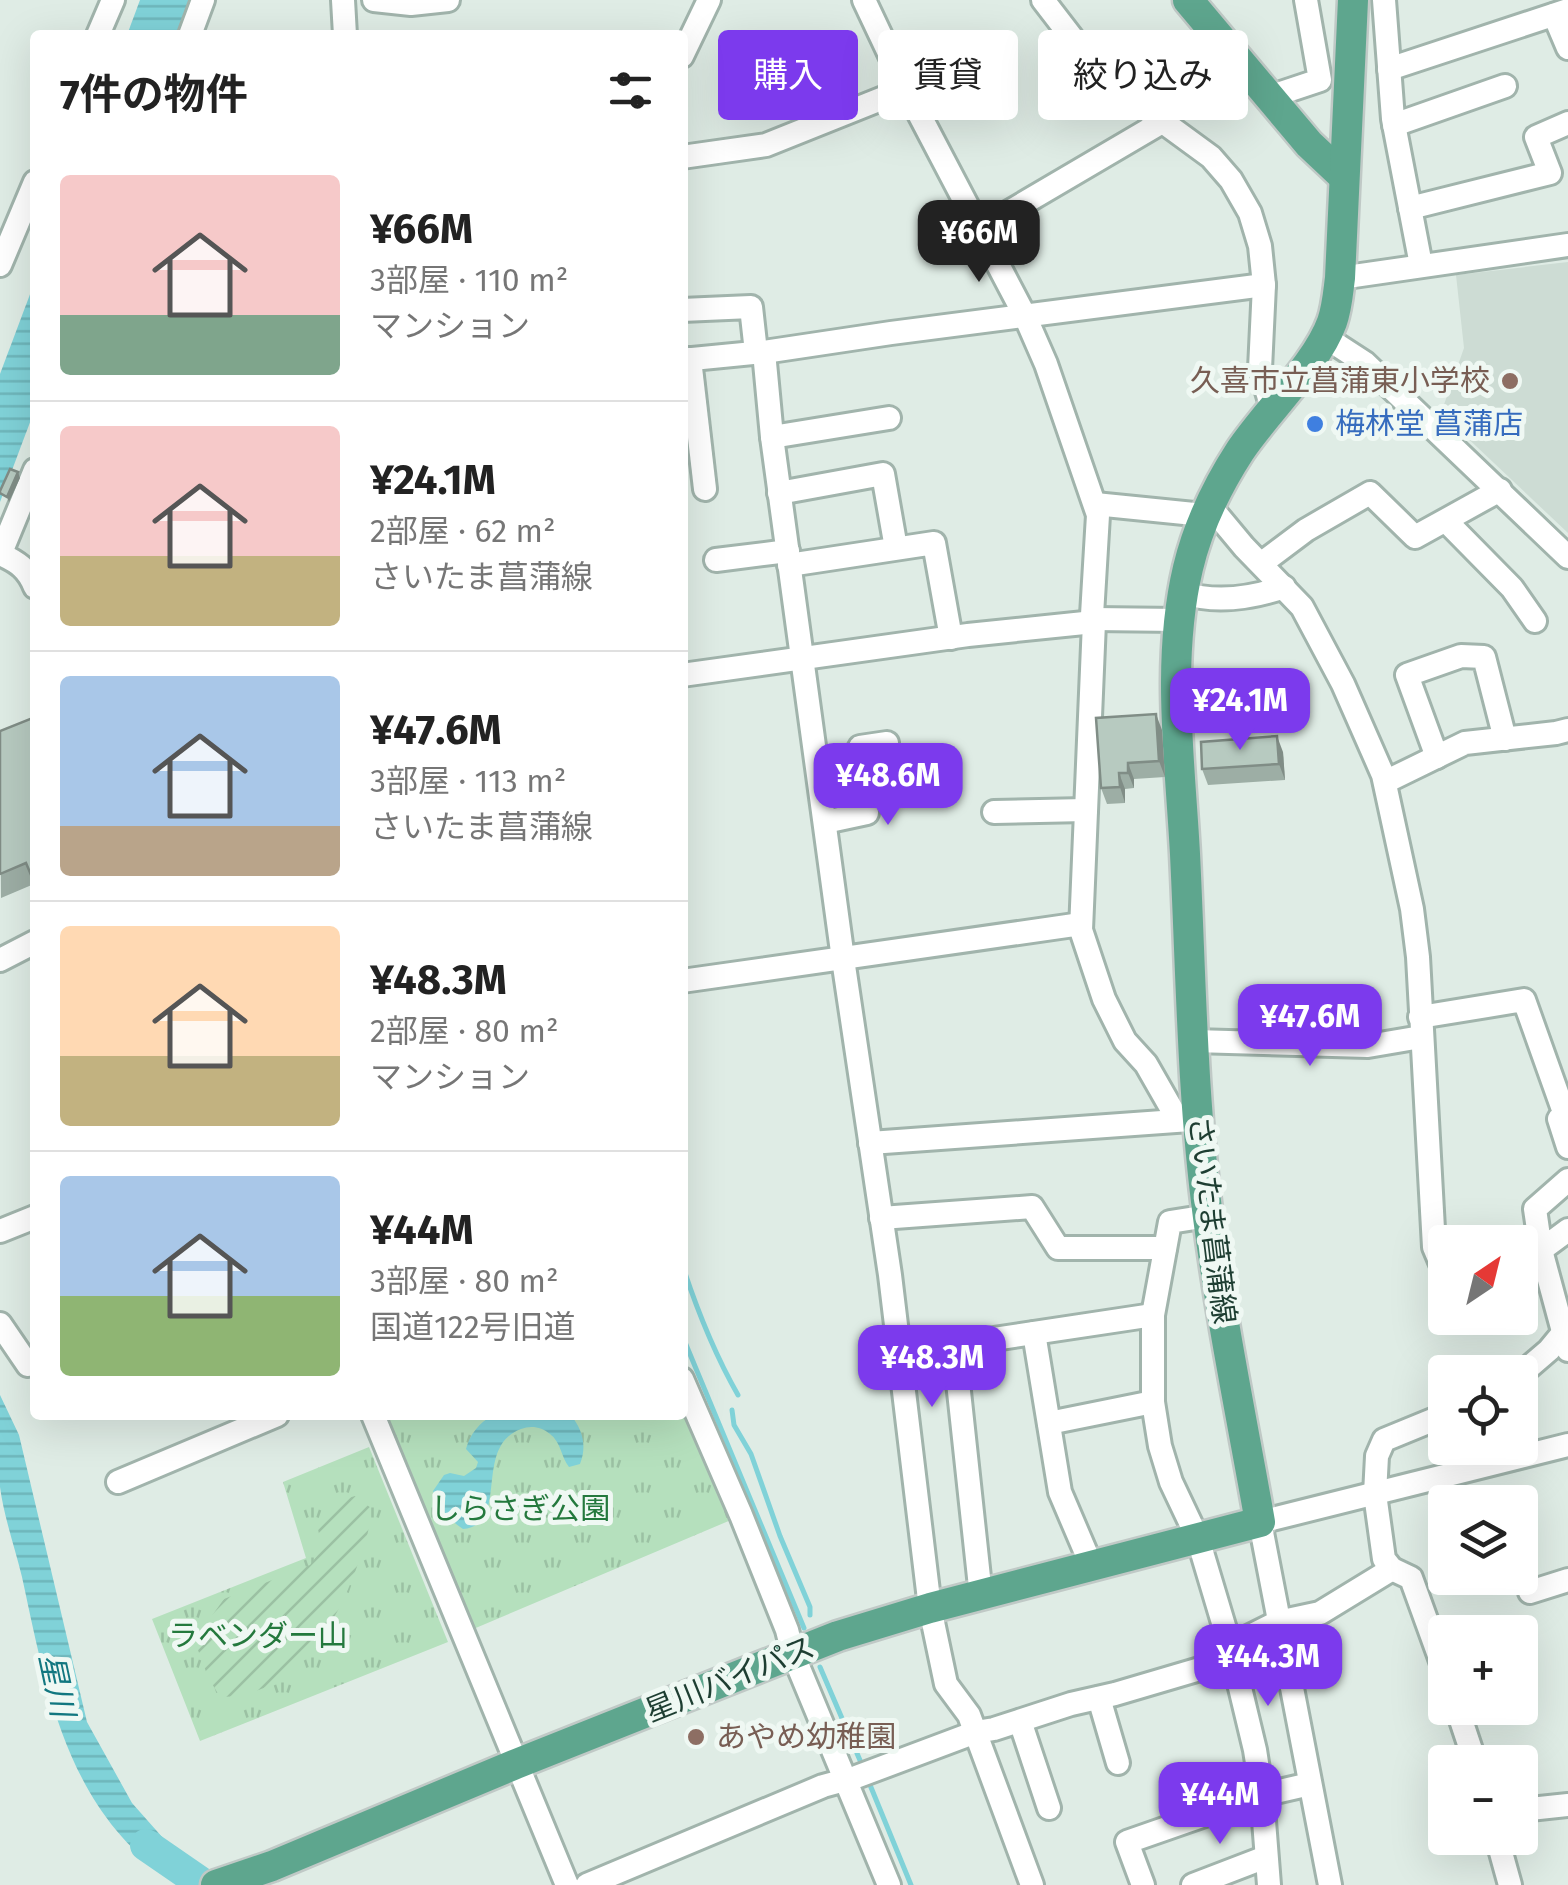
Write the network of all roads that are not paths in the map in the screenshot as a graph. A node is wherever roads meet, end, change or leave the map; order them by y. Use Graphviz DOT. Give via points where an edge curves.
graph roads {
  1 [pos="113,0"];
  2 [pos="202,0"];
  3 [pos="344,0"];
  4 [pos="374,0"];
  5 [pos="448,0"];
  6 [pos="708,0"];
  7 [pos="864,0"];
  8 [pos="1044,0"];
  9 [pos="1188,0"];
  10 [pos="1306,0"];
  11 [pos="1352,0"];
  12 [pos="1384,0"];
  13 [pos="1561,12"];
  14 [pos="100,30"];
  15 [pos="192,30"];
  16 [pos="345,30"];
  17 [pos="878,30"];
  18 [pos="688,43"];
  19 [pos="1568,48"];
  20 [pos="1389,70"];
  21 [pos="1504,86"];
  22 [pos="1268,97"];
  23 [pos="878,100"];
  24 [pos="922,120"];
  25 [pos="1162,122"];
  26 [pos="1568,123"];
  27 [pos="1394,125"];
  28 [pos="688,157"];
  29 [pos="1343,176"];
  30 [pos="30,194"];
  31 [pos="1410,208"];
  32 [pos="980,229"];
  33 [pos="1568,245"];
  34 [pos="0,264"];
  35 [pos="1421,265"];
  36 [pos="1340,278"];
  37 [pos="1264,285"];
  38 [pos="688,310"];
  39 [pos="1025,316"];
  40 [pos="1325,337"];
  41 [pos="760,352"];
  42 [pos="688,360"];
  43 [pos="688,373"];
  44 [pos="1272,408"];
  45 [pos="888,418"];
  46 [pos="772,437"];
  47 [pos="30,482"];
  48 [pos="705,488"];
  49 [pos="1500,490"];
  50 [pos="780,493"];
  51 [pos="1094,504"];
  52 [pos="1206,510"];
  53 [pos="1446,520"];
  54 [pos="896,548"];
  55 [pos="0,554"];
  56 [pos="1568,556"];
  57 [pos="789,558"];
  58 [pos="716,560"];
  59 [pos="1262,563"];
  60 [pos="30,575"];
  61 [pos="1284,587"];
  62 [pos="1181,606"];
  63 [pos="1093,620"];
  64 [pos="1535,621"];
  65 [pos="951,638"];
  66 [pos="803,659"];
  67 [pos="688,674"];
  68 [pos="1568,730"];
  69 [pos="1505,738"];
  70 [pos="888,743"];
  71 [pos="1437,757"];
  72 [pos="1385,782"];
  73 [pos="1086,810"];
  74 [pos="994,812"];
  75 [pos="825,822"];
  76 [pos="1082,924"];
  77 [pos="30,945"];
  78 [pos="843,959"];
  79 [pos="0,960"];
  80 [pos="688,980"];
  81 [pos="1421,1027"];
  82 [pos="1194,1041"];
  83 [pos="1188,1120"];
  84 [pos="870,1142"];
  85 [pos="1568,1147"];
  86 [pos="1568,1180"];
  87 [pos="1208,1216"];
  88 [pos="30,1218"];
  89 [pos="881,1218"];
  90 [pos="1433,1225"];
  91 [pos="1533,1225"];
  92 [pos="1568,1230"];
  93 [pos="0,1231"];
  94 [pos="1165,1248"];
  95 [pos="1538,1248"];
  96 [pos="1538,1271"];
  97 [pos="1153,1315"];
  98 [pos="0,1324"];
  99 [pos="1034,1333"];
  100 [pos="1567,1336"];
  101 [pos="1538,1360"];
  102 [pos="28,1366"];
  103 [pos="688,1394"];
  104 [pos="1153,1402"];
  105 [pos="265,1420"];
  106 [pos="374,1420"];
  107 [pos="1428,1422"];
  108 [pos="1049,1423"];
  109 [pos="1568,1445"];
  110 [pos="118,1482"];
  111 [pos="1375,1494"];
  112 [pos="1260,1522"];
  113 [pos="1198,1539"];
  114 [pos="1092,1567"];
  115 [pos="1392,1569"];
  116 [pos="1568,1580"];
  117 [pos="1538,1589"];
  118 [pos="981,1596"];
  119 [pos="930,1608"];
  120 [pos="1278,1622"];
  121 [pos="1428,1625"];
  122 [pos="1230,1646"];
  123 [pos="793,1654"];
  124 [pos="1099,1698"];
  125 [pos="1020,1721"];
  126 [pos="976,1732"];
  127 [pos="1118,1763"];
  128 [pos="516,1764"];
  129 [pos="864,1774"];
  130 [pos="1310,1784"];
  131 [pos="1262,1795"];
  132 [pos="1568,1805"];
  133 [pos="1049,1808"];
  134 [pos="1538,1808"];
  135 [pos="1502,1855"];
  136 [pos="1266,1857"];
  137 [pos="216,1885"];
  138 [pos="566,1885"];
  139 [pos="586,1885"];
  140 [pos="889,1885"];
  141 [pos="1032,1885"];
  142 [pos="1142,1885"];
  143 [pos="1193,1885"];
  144 [pos="1269,1885"];
  145 [pos="1330,1885"];
  146 [pos="1510,1885"];
  1 -- 14 [label="street"];
  2 -- 15 [label="street"];
  3 -- 16 [label="street"];
  4 -- 5 [label="street"];
  6 -- 18 [label="street"];
  7 -- 17 [label="street"];
  8 -- 25 [label="street" via="1093,65"];
  9 -- 22 [label="main road"];
  10 -- 22 [label="street" via="1320,80"];
  11 -- 29 [label="main road, さいたま菖蒲線"];
  12 -- 20 [label="street"];
  13 -- 19 [label="street"];
  13 -- 20 [label="street"];
  20 -- 27 [label="street"];
  21 -- 27 [label="street"];
  22 -- 29 [label="main road"];
  23 -- 28 [label="street" via="766,145"];
  24 -- 32 [label="street"];
  25 -- 32 [label="street"];
  25 -- 37 [label="street" via="1230,180 1250,213"];
  26 -- 31 [label="street" via="1536,137 1550,173"];
  27 -- 31 [label="street"];
  29 -- 36 [label="main road, さいたま菖蒲線"];
  30 -- 34 [label="street"];
  31 -- 35 [label="street"];
  32 -- 39 [label="street"];
  33 -- 35 [label="street"];
  35 -- 36 [label="street"];
  36 -- 40 [label="main road, さいたま菖蒲線"];
  37 -- 39 [label="street"];
  37 -- 44 [label="street" via="1260,369"];
  38 -- 41 [label="street" via="751,308"];
  39 -- 41 [label="street"];
  39 -- 51 [label="street"];
  40 -- 44 [label="main road, さいたま菖蒲線"];
  40 -- 49 [label="street" via="1365,362"];
  41 -- 42 [label="street"];
  41 -- 46 [label="street"];
  43 -- 48 [label="street"];
  44 -- 52 [label="main road, さいたま菖蒲線"];
  45 -- 46 [label="street"];
  46 -- 50 [label="street"];
  47 -- 55 [label="street"];
  49 -- 53 [label="street"];
  49 -- 56 [label="street"];
  50 -- 54 [label="street" via="882,474"];
  50 -- 57 [label="street"];
  51 -- 52 [label="street"];
  51 -- 63 [label="street"];
  52 -- 59 [label="street"];
  52 -- 62 [label="main road, さいたま菖蒲線"];
  53 -- 59 [label="street" via="1415,537 1370,493"];
  53 -- 64 [label="street"];
  54 -- 57 [label="street"];
  54 -- 65 [label="street" via="934,543"];
  55 -- 60 [label="street"];
  57 -- 58 [label="street"];
  57 -- 66 [label="street"];
  59 -- 61 [label="street"];
  61 -- 62 [label="street"];
  61 -- 72 [label="street" via="1335,668"];
  62 -- 63 [label="street"];
  62 -- 82 [label="main road, さいたま菖蒲線" via="1178,719"];
  63 -- 65 [label="street"];
  63 -- 73 [label="street"];
  65 -- 66 [label="street"];
  66 -- 67 [label="street"];
  66 -- 75 [label="street"];
  68 -- 69 [label="street"];
  69 -- 71 [label="street" via="1465,743"];
  69 -- 71 [label="street" via="1484,657 1460,656 1407,675"];
  70 -- 75 [label="street" via="860,747 867,813"];
  71 -- 72 [label="street"];
  72 -- 81 [label="street" via="1412,908"];
  73 -- 74 [label="street"];
  73 -- 76 [label="street"];
  75 -- 78 [label="street"];
  76 -- 78 [label="street"];
  76 -- 83 [label="street" via="1104,999 1126,1042"];
  77 -- 79 [label="street"];
  78 -- 80 [label="street"];
  78 -- 84 [label="street"];
  81 -- 82 [label="street" via="1368,1046"];
  81 -- 85 [label="street" via="1524,1000 1566,1115 1559,1119"];
  81 -- 90 [label="street"];
  82 -- 83 [label="main road, さいたま菖蒲線"];
  83 -- 84 [label="street"];
  83 -- 87 [label="main road, さいたま菖蒲線"];
  84 -- 89 [label="street"];
  86 -- 91 [label="street" via="1535,1209"];
  87 -- 94 [label="street" via="1170,1222"];
  87 -- 112 [label="main road, さいたま菖蒲線"];
  88 -- 93 [label="street"];
  89 -- 94 [label="street" via="1032,1207 1058,1248"];
  89 -- 119 [label="street"];
  92 -- 95 [label="street"];
  94 -- 97 [label="street"];
  96 -- 100 [label="street"];
  97 -- 99 [label="street"];
  97 -- 104 [label="street"];
  98 -- 102 [label="street"];
  99 -- 108 [label="street"];
  99 -- 118 [label="street" via="954,1345"];
  100 -- 101 [label="street"];
  103 -- 123 [label="street"];
  104 -- 108 [label="street"];
  104 -- 113 [label="street" via="1171,1482"];
  105 -- 110 [label="street"];
  106 -- 128 [label="street"];
  107 -- 111 [label="street" via="1384,1440"];
  108 -- 114 [label="street" via="1060,1492"];
  109 -- 111 [label="street"];
  111 -- 112 [label="street"];
  111 -- 115 [label="street" via="1384,1559"];
  112 -- 113 [label="main road, 星川バイパス"];
  112 -- 120 [label="street"];
  113 -- 114 [label="main road, 星川バイパス"];
  113 -- 122 [label="street"];
  114 -- 118 [label="main road, 星川バイパス"];
  115 -- 120 [label="street" via="1320,1612"];
  115 -- 121 [label="street" via="1411,1578"];
  116 -- 117 [label="street"];
  118 -- 119 [label="main road, 星川バイパス"];
  119 -- 123 [label="main road, 星川バイパス"];
  119 -- 126 [label="street" via="946,1684"];
  120 -- 122 [label="street"];
  120 -- 130 [label="street"];
  122 -- 124 [label="street" via="1210,1666"];
  122 -- 131 [label="street"];
  123 -- 128 [label="main road, 星川バイパス"];
  123 -- 129 [label="street"];
  124 -- 125 [label="street"];
  124 -- 127 [label="street"];
  125 -- 126 [label="street"];
  125 -- 133 [label="street"];
  126 -- 129 [label="street"];
  126 -- 141 [label="street"];
  128 -- 137 [label="main road, 星川バイパス"];
  128 -- 138 [label="street"];
  129 -- 139 [label="street"];
  129 -- 140 [label="street"];
  130 -- 131 [label="street"];
  130 -- 145 [label="street"];
  131 -- 136 [label="street"];
  131 -- 142 [label="street" via="1128,1842"];
  132 -- 134 [label="street"];
  135 -- 146 [label="street"];
  136 -- 143 [label="street"];
  136 -- 144 [label="street"];
}
